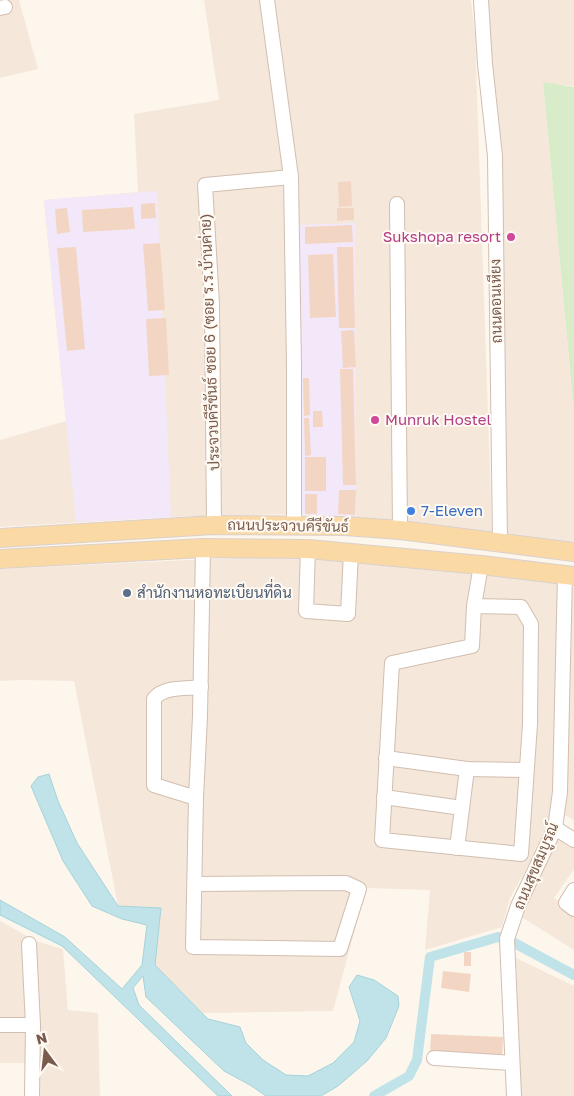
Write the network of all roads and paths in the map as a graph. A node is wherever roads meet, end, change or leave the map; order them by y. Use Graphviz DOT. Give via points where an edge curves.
graph roads {
  1 [pos="267,0"];
  2 [pos="481,0"];
  3 [pos="291,178"];
  4 [pos="397,204"];
  5 [pos="214,525"];
  6 [pos="294,525"];
  7 [pos="400,530"];
  8 [pos="0,538"];
  9 [pos="500,542"];
  10 [pos="203,548"];
  11 [pos="308,549"];
  12 [pos="351,552"];
  13 [pos="574,552"];
  14 [pos="0,559"];
  15 [pos="481,565"];
  16 [pos="570,575"];
  17 [pos="474,606"];
  18 [pos="201,687"];
  19 [pos="386,758"];
  20 [pos="467,769"];
  21 [pos="526,770"];
  22 [pos="384,797"];
  23 [pos="196,798"];
  24 [pos="462,808"];
  25 [pos="555,828"];
  26 [pos="574,840"];
  27 [pos="457,848"];
  28 [pos="194,884"];
  29 [pos="574,890"];
  30 [pos="574,908"];
  31 [pos="29,944"];
  32 [pos="0,1025"];
  33 [pos="34,1025"];
  34 [pos="434,1058"];
  35 [pos="512,1063"];
  36 [pos="32,1096"];
  37 [pos="514,1096"];
  1 -- 3 [label="street"];
  2 -- 9 [label="street, ถนนดอนเหียง" via="495,156"];
  3 -- 5 [label="street, ประจวบคีรีขันธ์ ซอย 6 (ซอย ร.ร.บ้านค่าย)" via="205,185 212,304"];
  3 -- 6 [label="street"];
  4 -- 7 [label="street"];
  5 -- 6 [label="main road, ถนนประจวบคีรีขันธ์"];
  5 -- 8 [label="main road, ถนนประจวบคีรีขันธ์"];
  6 -- 7 [label="main road, ถนนประจวบคีรีขันธ์"];
  7 -- 9 [label="main road, ถนนประจวบคีรีขันธ์"];
  9 -- 13 [label="main road, ถนนประจวบคีรีขันธ์"];
  10 -- 11 [label="main road, ถนนประจวบคีรีขันธ์"];
  10 -- 14 [label="main road, ถนนประจวบคีรีขันธ์"];
  10 -- 18 [label="street"];
  11 -- 12 [label="main road, ถนนประจวบคีรีขันธ์"];
  11 -- 12 [label="street" via="306,610 348,614"];
  12 -- 15 [label="main road, ถนนประจวบคีรีขันธ์"];
  15 -- 16 [label="main road, ถนนประจวบคีรีขันธ์"];
  15 -- 17 [label="street"];
  16 -- 25 [label="street, ถนนสุขสมบูรณ์" via="560,792"];
  17 -- 19 [label="street" via="472,646 392,663"];
  17 -- 21 [label="street" via="521,607 531,624"];
  18 -- 23 [label="street"];
  18 -- 23 [label="street" via="166,691 154,699 154,785"];
  19 -- 20 [label="street"];
  19 -- 22 [label="street"];
  20 -- 21 [label="street"];
  20 -- 24 [label="street"];
  21 -- 27 [label="street" via="521,854"];
  22 -- 24 [label="street"];
  22 -- 27 [label="street" via="382,840"];
  23 -- 28 [label="street"];
  24 -- 27 [label="street"];
  25 -- 26 [label="street"];
  25 -- 35 [label="street, ถนนสุขสมบูรณ์" via="518,906 507,939"];
  28 -- 28 [label="street" via="346,882 359,889 340,950 193,947"];
  29 -- 30 [label="street" via="566,903"];
  31 -- 33 [label="street"];
  32 -- 33 [label="street"];
  33 -- 36 [label="street"];
  34 -- 35 [label="street"];
  35 -- 37 [label="street, ถนนสุขสมบูรณ์"];
}
